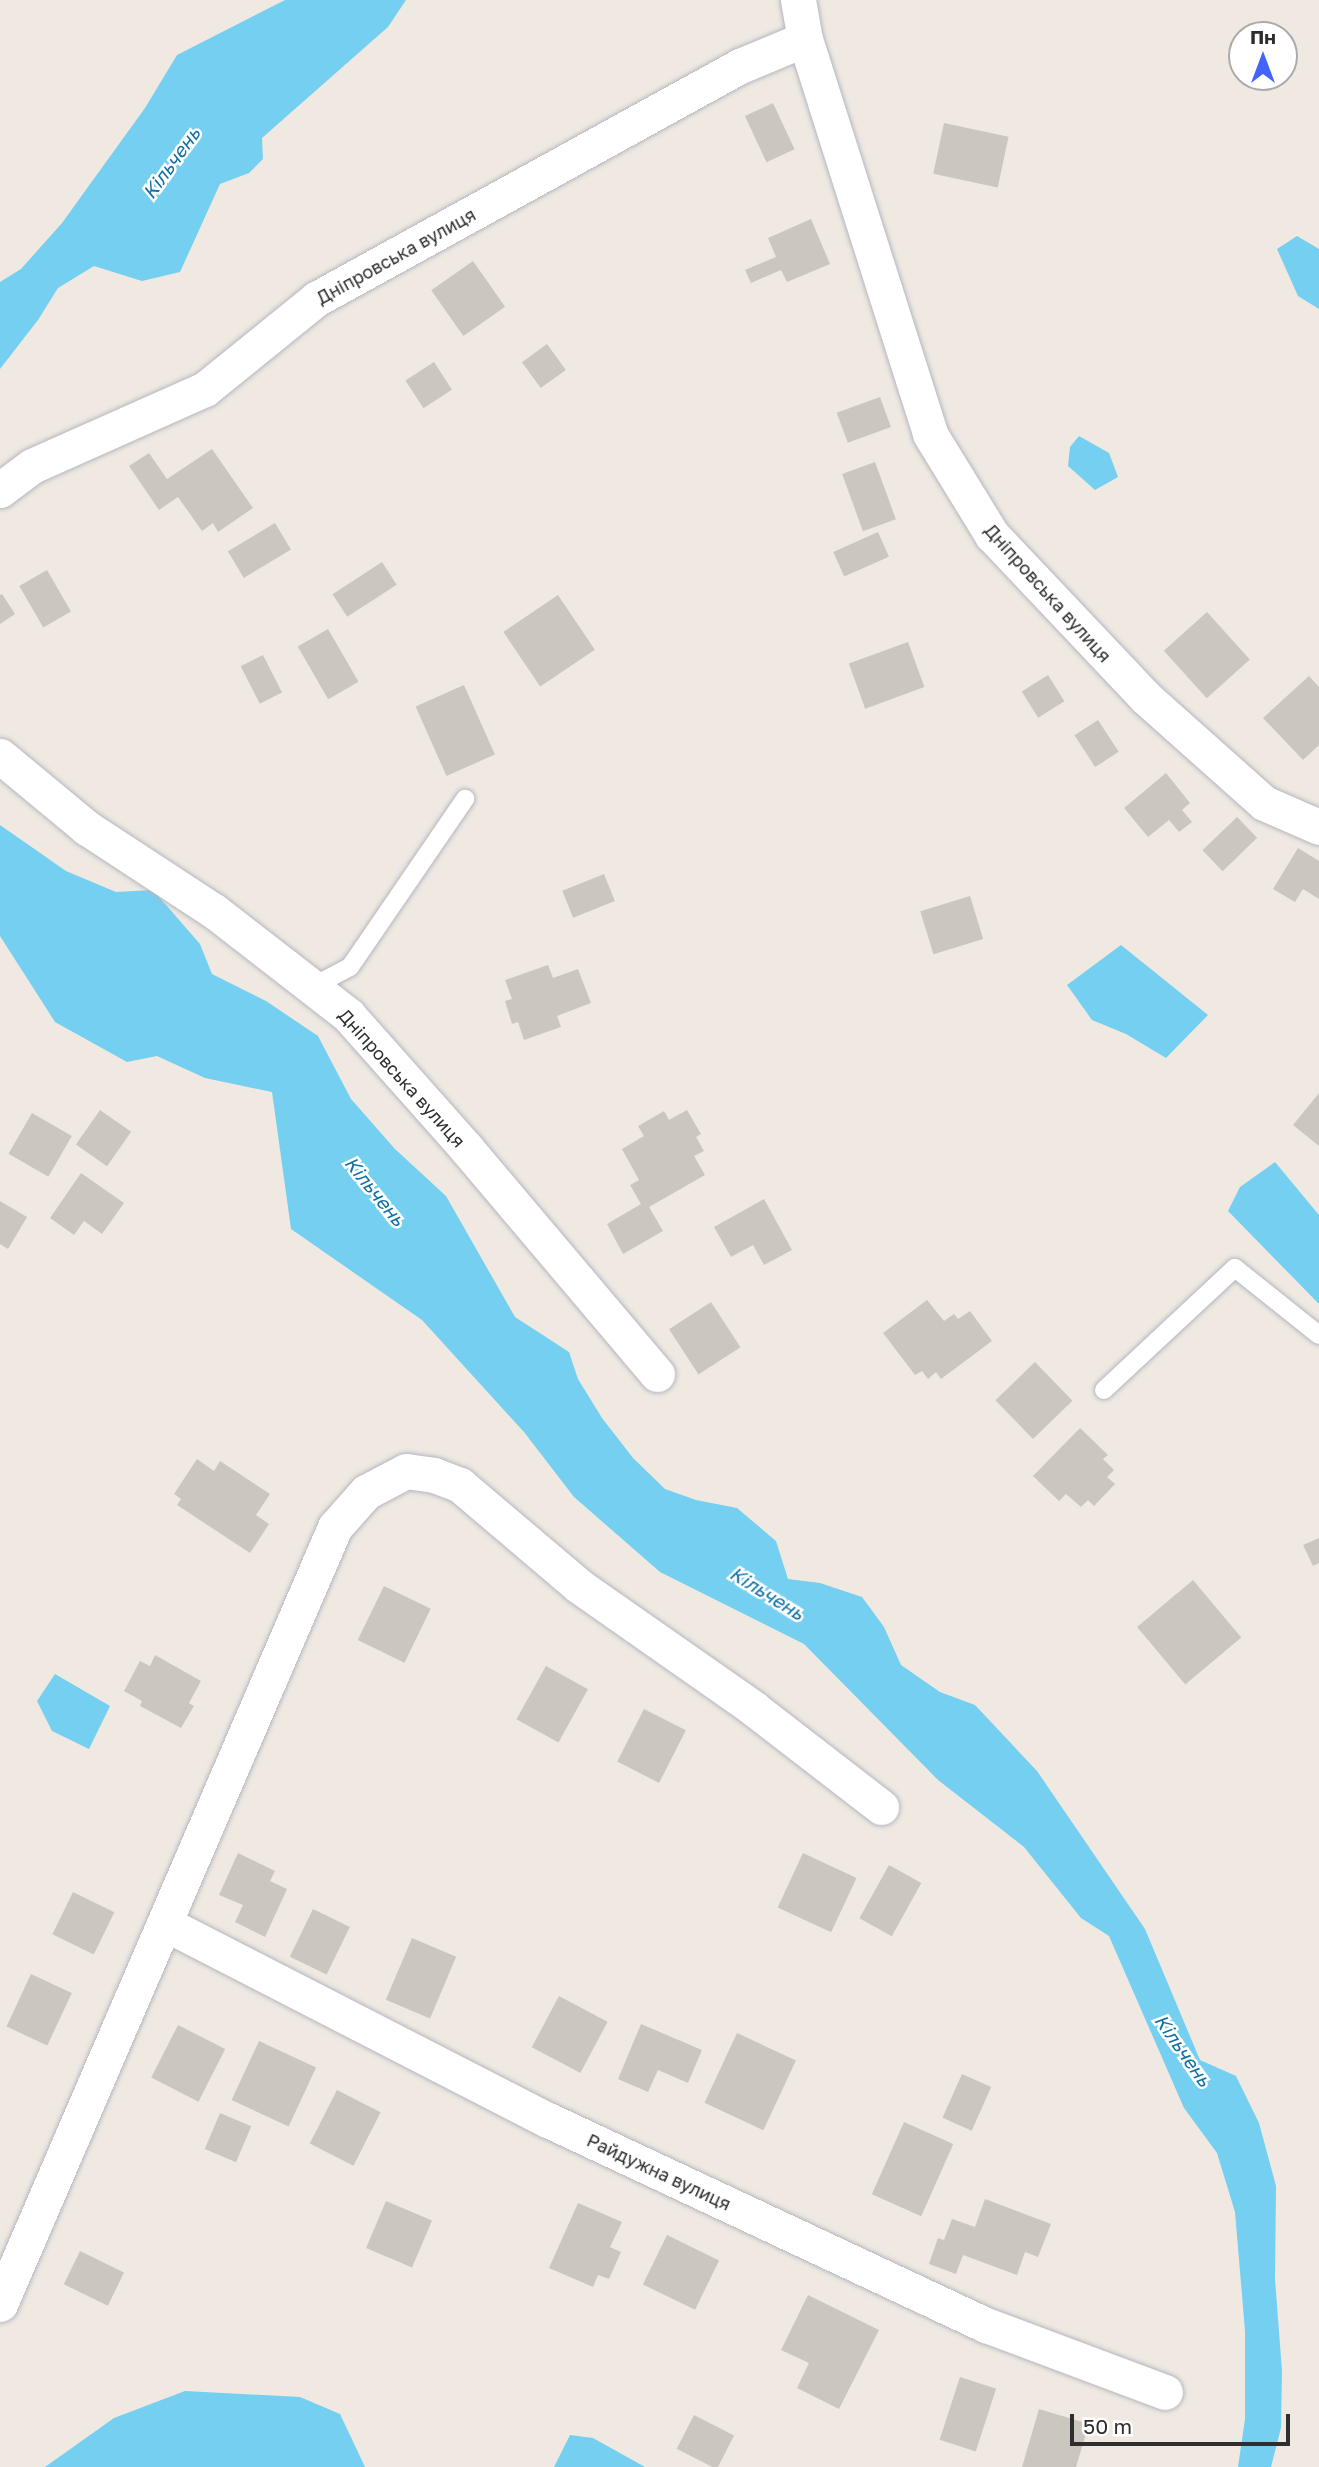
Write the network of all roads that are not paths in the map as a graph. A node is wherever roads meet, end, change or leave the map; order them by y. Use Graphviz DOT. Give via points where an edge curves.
graph roads {
  1 [pos="798,0"];
  2 [pos="805,39"];
  3 [pos="0,490"];
  4 [pos="0,757"];
  5 [pos="465,799"];
  6 [pos="1319,827"];
  7 [pos="310,988"];
  8 [pos="1319,1335"];
  9 [pos="657,1374"];
  10 [pos="1104,1390"];
  11 [pos="881,1807"];
  12 [pos="166,1924"];
  13 [pos="0,2304"];
  14 [pos="1165,2392"];
  1 -- 2 [label="street, Дніпровська вулиця"];
  2 -- 3 [label="street, Дніпровська вулиця" via="740,66 316,299 205,388 32,466"];
  2 -- 6 [label="street, Дніпровська вулиця" via="930,434 992,535 1071,622 1185,733 1264,803"];
  4 -- 7 [label="street, Дніпровська вулиця" via="87,828 214,911"];
  5 -- 7 [label="lane" via="350,967"];
  7 -- 9 [label="street, Дніпровська вулиця" via="348,1015"];
  8 -- 10 [label="lane" via="1235,1268"];
  11 -- 12 [label="street" via="753,1708 579,1586 460,1485 406,1471 366,1492 335,1527"];
  12 -- 13 [label="street"];
  12 -- 14 [label="street, Райдужна вулиця" via="548,2120 986,2325"];
}
